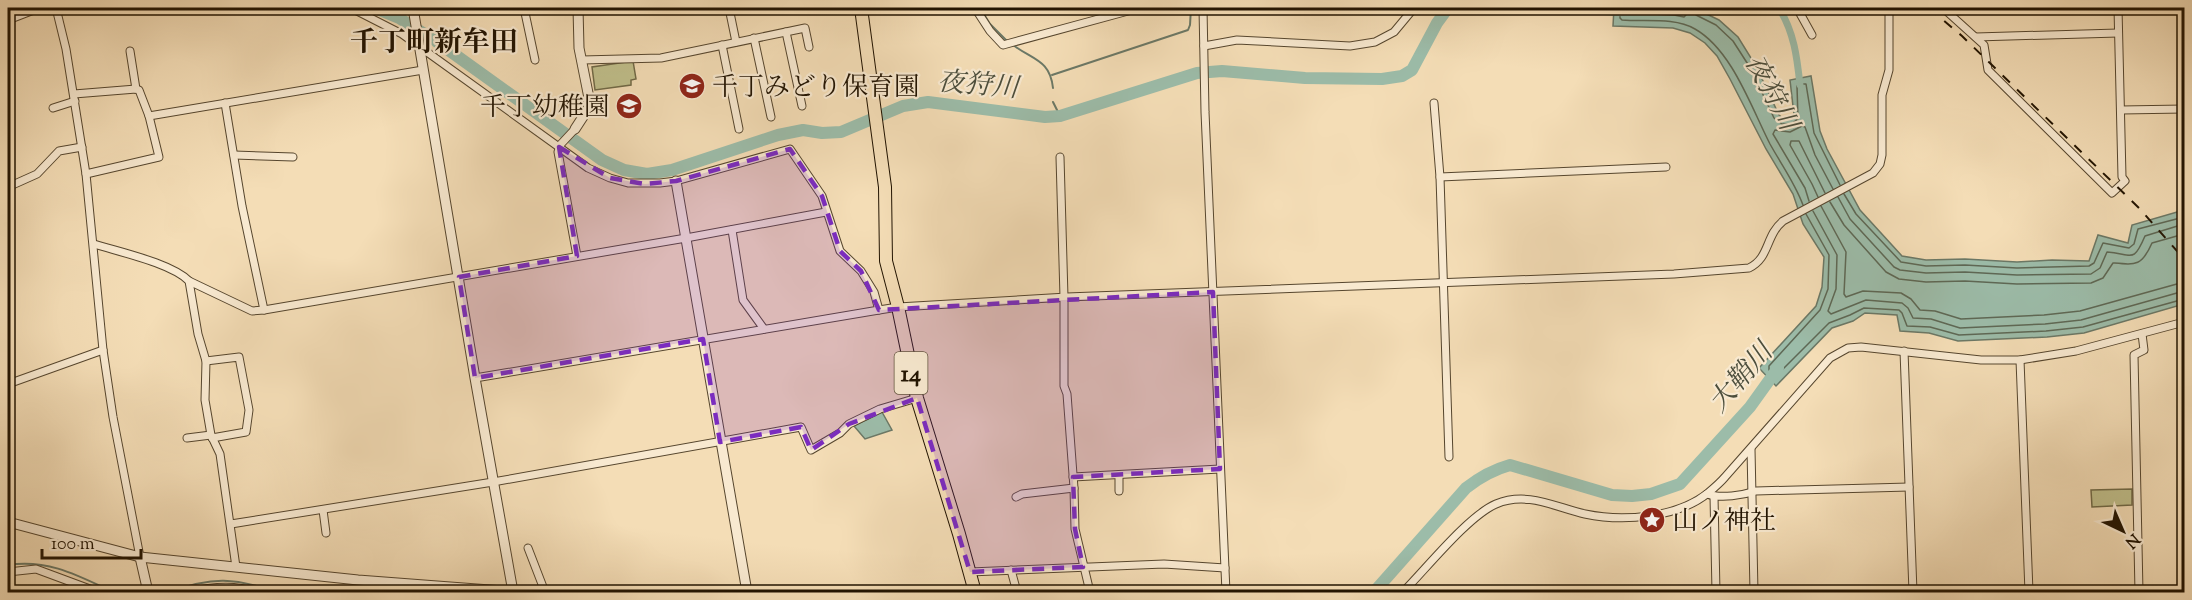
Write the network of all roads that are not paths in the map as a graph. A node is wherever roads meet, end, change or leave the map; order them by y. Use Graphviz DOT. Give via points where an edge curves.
graph roads {
  1 [pos="39,8"];
  2 [pos="56,8"];
  3 [pos="351,8"];
  4 [pos="413,8"];
  5 [pos="524,8"];
  6 [pos="578,8"];
  7 [pos="729,8"];
  8 [pos="861,8"];
  9 [pos="975,8"];
  10 [pos="1139,8"];
  11 [pos="1203,8"];
  12 [pos="1414,8"];
  13 [pos="1797,8"];
  14 [pos="1889,8"];
  15 [pos="1942,8"];
  16 [pos="2118,8"];
  17 [pos="8,20"];
  18 [pos="786,32"];
  19 [pos="2118,33"];
  20 [pos="1812,35"];
  21 [pos="1976,37"];
  22 [pos="754,38"];
  23 [pos="736,42"];
  24 [pos="722,45"];
  25 [pos="419,46"];
  26 [pos="809,47"];
  27 [pos="1203,48"];
  28 [pos="130,51"];
  29 [pos="535,60"];
  30 [pos="582,60"];
  31 [pos="423,70"];
  32 [pos="136,89"];
  33 [pos="74,97"];
  34 [pos="1434,103"];
  35 [pos="225,104"];
  36 [pos="802,106"];
  37 [pos="53,108"];
  38 [pos="2184,109"];
  39 [pos="2121,110"];
  40 [pos="149,116"];
  41 [pos="771,117"];
  42 [pos="575,129"];
  43 [pos="739,129"];
  44 [pos="560,146"];
  45 [pos="81,147"];
  46 [pos="234,155"];
  47 [pos="293,157"];
  48 [pos="1060,157"];
  49 [pos="1666,167"];
  50 [pos="86,174"];
  51 [pos="1440,177"];
  52 [pos="676,181"];
  53 [pos="8,187"];
  54 [pos="826,212"];
  55 [pos="732,230"];
  56 [pos="686,238"];
  57 [pos="94,244"];
  58 [pos="577,256"];
  59 [pos="459,277"];
  60 [pos="189,281"];
  61 [pos="1443,282"];
  62 [pos="1213,292"];
  63 [pos="1064,297"];
  64 [pos="898,307"];
  65 [pos="264,310"];
  66 [pos="879,310"];
  67 [pos="2184,322"];
  68 [pos="764,329"];
  69 [pos="2142,334"];
  70 [pos="703,339"];
  71 [pos="103,350"];
  72 [pos="1904,351"];
  73 [pos="2020,360"];
  74 [pos="206,361"];
  75 [pos="475,378"];
  76 [pos="8,384"];
  77 [pos="917,398"];
  78 [pos="212,437"];
  79 [pos="187,438"];
  80 [pos="720,442"];
  81 [pos="1751,448"];
  82 [pos="1449,457"];
  83 [pos="1220,469"];
  84 [pos="1119,475"];
  85 [pos="1073,477"];
  86 [pos="493,482"];
  87 [pos="1909,487"];
  88 [pos="1074,488"];
  89 [pos="1119,491"];
  90 [pos="1752,492"];
  91 [pos="1710,495"];
  92 [pos="1016,497"];
  93 [pos="323,510"];
  94 [pos="8,522"];
  95 [pos="231,524"];
  96 [pos="326,533"];
  97 [pos="528,548"];
  98 [pos="140,557"];
  99 [pos="236,567"];
  100 [pos="1083,567"];
  101 [pos="1225,568"];
  102 [pos="1011,570"];
  103 [pos="8,572"];
  104 [pos="970,572"];
  105 [pos="208,590"];
  106 [pos="494,591"];
  107 [pos="98,592"];
  108 [pos="148,592"];
  109 [pos="188,592"];
  110 [pos="255,592"];
  111 [pos="516,592"];
  112 [pos="546,592"];
  113 [pos="747,592"];
  114 [pos="975,592"];
  115 [pos="1017,592"];
  116 [pos="1090,592"];
  117 [pos="1226,592"];
  118 [pos="1403,592"];
  119 [pos="1716,592"];
  120 [pos="1754,592"];
  121 [pos="1913,592"];
  122 [pos="2029,592"];
  123 [pos="2139,592"];
  1 -- 17 [label="street"];
  2 -- 33 [label="street"];
  3 -- 25 [label="street" via="384,23"];
  4 -- 25 [label="street"];
  5 -- 29 [label="street"];
  6 -- 30 [label="street"];
  7 -- 23 [label="street"];
  8 -- 64 [label="main road, 14" via="885,187 886,261"];
  9 -- 10 [label="street" via="1003,45"];
  11 -- 27 [label="street"];
  12 -- 27 [label="street" via="1394,32 1375,42 1350,46 1238,40"];
  13 -- 20 [label="street"];
  14 -- 61 [label="street" via="1889,70 1882,95 1880,164 1873,173 1783,221 1769,237 1759,262 1749,268 1674,274"];
  15 -- 21 [label="street"];
  16 -- 19 [label="street"];
  18 -- 22 [label="street"];
  18 -- 26 [label="street" via="808,27"];
  18 -- 36 [label="street"];
  19 -- 21 [label="street"];
  19 -- 39 [label="street"];
  21 -- 39 [label="street" via="1984,45 1989,70 2112,193 2125,181"];
  22 -- 23 [label="street"];
  22 -- 41 [label="street"];
  23 -- 24 [label="street"];
  24 -- 30 [label="street" via="661,58"];
  24 -- 43 [label="street"];
  25 -- 31 [label="street"];
  25 -- 44 [label="street"];
  27 -- 62 [label="street"];
  28 -- 32 [label="street"];
  30 -- 42 [label="street" via="588,109"];
  31 -- 35 [label="street"];
  31 -- 59 [label="street"];
  32 -- 33 [label="street"];
  32 -- 40 [label="street"];
  33 -- 37 [label="street"];
  33 -- 45 [label="street"];
  34 -- 51 [label="street"];
  35 -- 40 [label="street"];
  35 -- 46 [label="street"];
  38 -- 39 [label="street"];
  40 -- 50 [label="street" via="159,157"];
  42 -- 44 [label="street"];
  44 -- 52 [label="street" via="588,168 610,178 645,184"];
  44 -- 58 [label="street"];
  45 -- 50 [label="street"];
  45 -- 53 [label="street" via="59,151 33,177"];
  46 -- 47 [label="street"];
  46 -- 65 [label="street"];
  48 -- 63 [label="street"];
  49 -- 51 [label="street"];
  50 -- 57 [label="street"];
  51 -- 61 [label="street"];
  52 -- 54 [label="street" via="790,149 822,196"];
  52 -- 56 [label="street"];
  54 -- 55 [label="street"];
  54 -- 66 [label="street" via="840,251 861,271 874,292"];
  55 -- 56 [label="street"];
  55 -- 68 [label="street" via="743,300"];
  56 -- 58 [label="street"];
  56 -- 70 [label="street"];
  57 -- 60 [label="street" via="154,263"];
  57 -- 71 [label="street"];
  58 -- 59 [label="street"];
  59 -- 65 [label="street"];
  59 -- 75 [label="street"];
  60 -- 65 [label="street" via="252,310"];
  60 -- 74 [label="street"];
  61 -- 62 [label="street"];
  61 -- 82 [label="street"];
  62 -- 63 [label="street"];
  62 -- 83 [label="street"];
  63 -- 64 [label="street"];
  63 -- 85 [label="street" via="1064,386 1068,394"];
  64 -- 66 [label="street"];
  64 -- 77 [label="main road, 14"];
  66 -- 68 [label="street"];
  67 -- 69 [label="street"];
  68 -- 70 [label="street"];
  69 -- 73 [label="street"];
  69 -- 123 [label="street" via="2144,350 2134,355"];
  70 -- 75 [label="street"];
  70 -- 80 [label="street"];
  71 -- 76 [label="street"];
  71 -- 98 [label="street"];
  72 -- 73 [label="street" via="1981,360"];
  72 -- 81 [label="street" via="1848,348 1830,358"];
  72 -- 87 [label="street"];
  73 -- 122 [label="street"];
  74 -- 78 [label="street" via="205,400"];
  74 -- 78 [label="street" via="239,357 249,410 246,432"];
  75 -- 86 [label="street"];
  77 -- 80 [label="street" via="849,424 811,450 801,427"];
  77 -- 104 [label="main road, 14"];
  78 -- 79 [label="street"];
  78 -- 95 [label="street" via="220,454"];
  80 -- 86 [label="street"];
  80 -- 113 [label="street"];
  81 -- 90 [label="street"];
  81 -- 91 [label="street"];
  83 -- 84 [label="street"];
  83 -- 101 [label="street"];
  84 -- 85 [label="street"];
  84 -- 89 [label="street"];
  85 -- 88 [label="street"];
  86 -- 93 [label="street"];
  86 -- 111 [label="street"];
  87 -- 90 [label="street"];
  87 -- 121 [label="street"];
  88 -- 92 [label="street"];
  88 -- 100 [label="street" via="1075,529"];
  90 -- 91 [label="street"];
  90 -- 120 [label="street"];
  91 -- 118 [label="street" via="1668,512 1614,519 1539,499 1496,504 1474,519"];
  91 -- 119 [label="street"];
  93 -- 95 [label="street"];
  93 -- 96 [label="street"];
  94 -- 98 [label="street"];
  95 -- 99 [label="street"];
  97 -- 112 [label="street"];
  98 -- 99 [label="street"];
  98 -- 108 [label="street"];
  99 -- 106 [label="street"];
  100 -- 101 [label="street" via="1164,564"];
  100 -- 102 [label="street"];
  100 -- 116 [label="street"];
  101 -- 117 [label="street"];
  102 -- 104 [label="street"];
  102 -- 115 [label="street"];
  103 -- 107 [label="street" via="36,569"];
  104 -- 114 [label="main road, 14"];
  105 -- 109 [label="street"];
  105 -- 110 [label="street" via="225,587"];
  106 -- 111 [label="street"];
}
